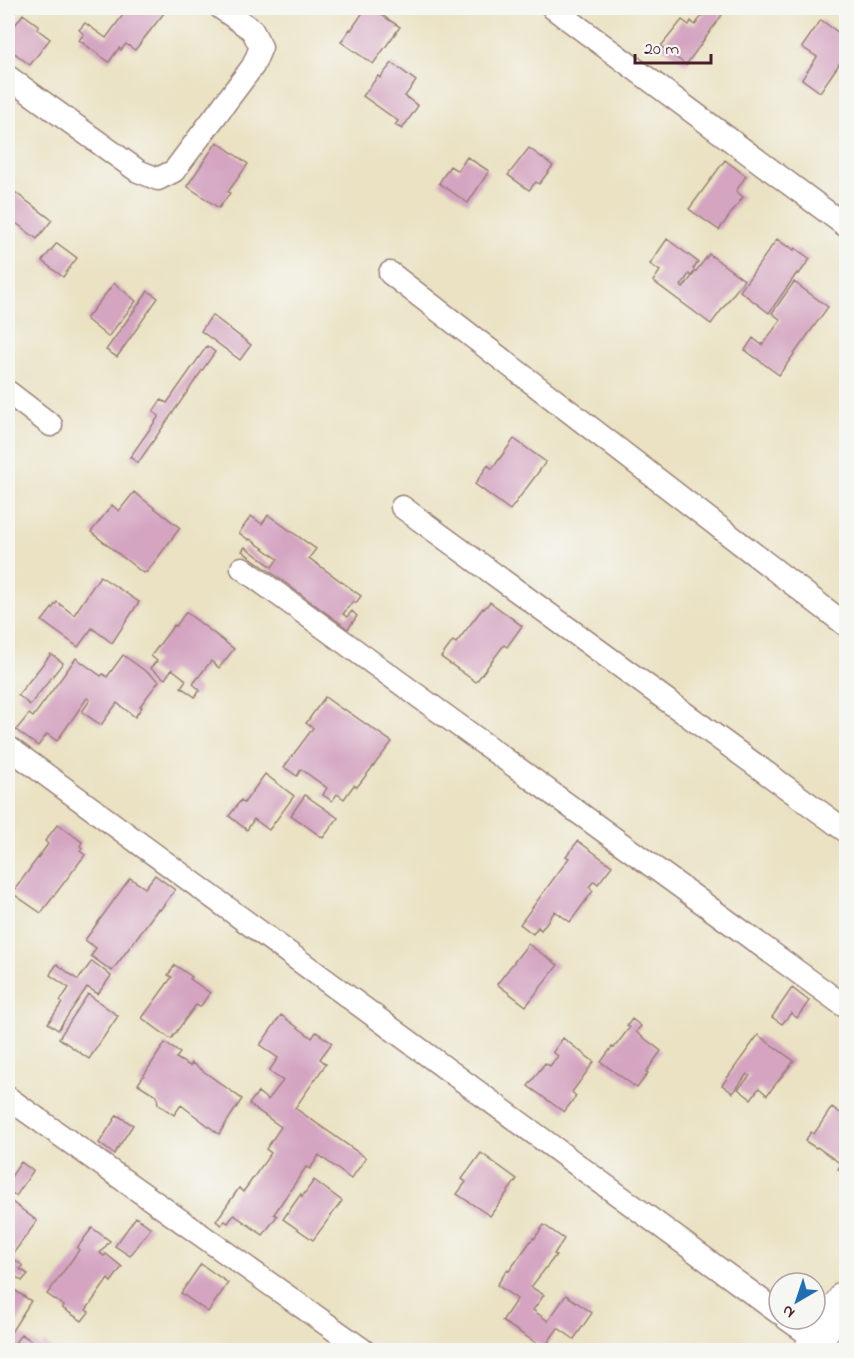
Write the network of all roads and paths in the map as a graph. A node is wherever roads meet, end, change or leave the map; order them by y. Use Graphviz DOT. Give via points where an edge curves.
graph roads {
  1 [pos="221,8"];
  2 [pos="553,8"];
  3 [pos="8,77"];
  4 [pos="846,226"];
  5 [pos="390,273"];
  6 [pos="8,392"];
  7 [pos="51,425"];
  8 [pos="402,507"];
  9 [pos="242,568"];
  10 [pos="846,626"];
  11 [pos="8,747"];
  12 [pos="846,831"];
  13 [pos="846,1007"];
  14 [pos="8,1098"];
  15 [pos="846,1296"];
  16 [pos="767,1304"];
  17 [pos="799,1331"];
  18 [pos="813,1345"];
  19 [pos="363,1350"];
  1 -- 3 [label="street" via="252,30 261,47 253,66 174,171 158,179 138,171"];
  2 -- 4 [label="street"];
  5 -- 10 [label="street"];
  6 -- 7 [label="street"];
  8 -- 12 [label="street"];
  9 -- 13 [label="street"];
  11 -- 16 [label="street"];
  14 -- 19 [label="street"];
  15 -- 18 [label="street"];
  17 -- 18 [label="street"];
}
